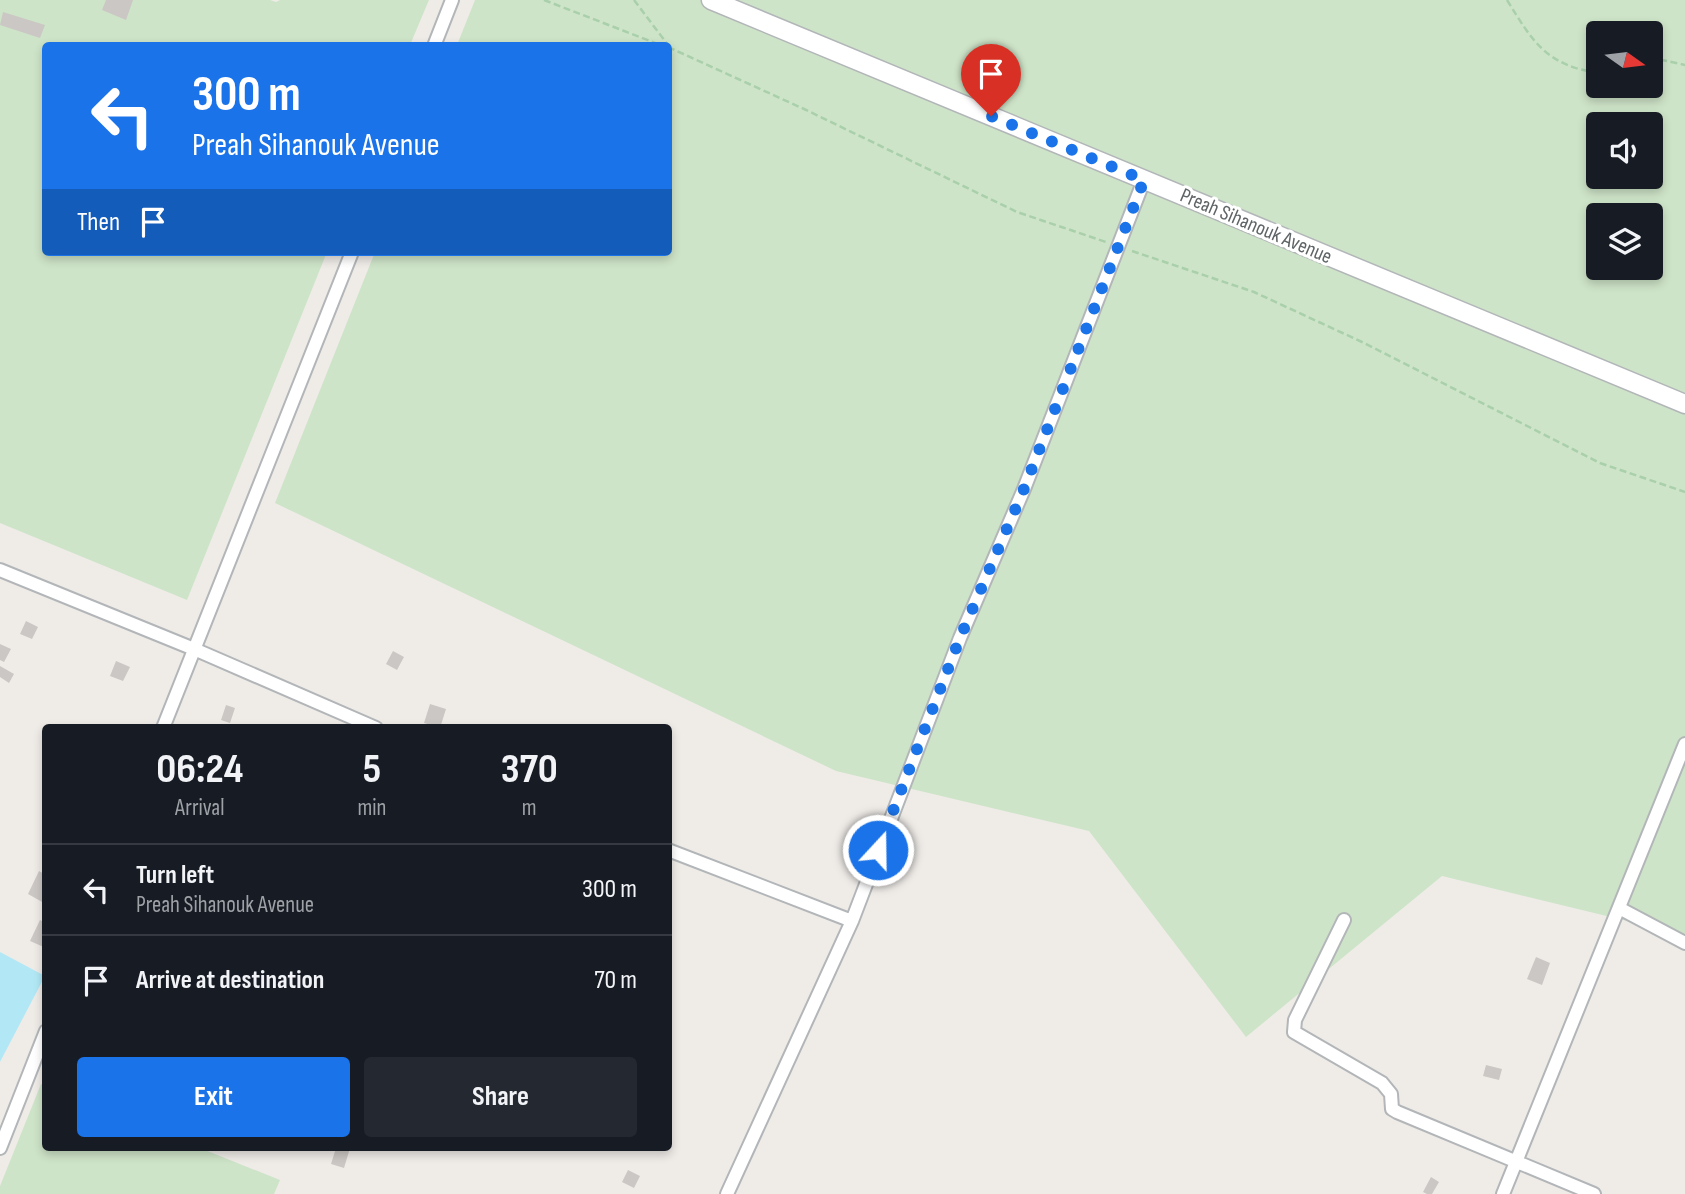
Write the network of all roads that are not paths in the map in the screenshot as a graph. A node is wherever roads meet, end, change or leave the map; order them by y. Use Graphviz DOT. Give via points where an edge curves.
graph roads {
  1 [pos="452,0"];
  2 [pos="711,0"];
  3 [pos="436,42"];
  4 [pos="1144,180"];
  5 [pos="350,256"];
  6 [pos="1685,404"];
  7 [pos="0,570"];
  8 [pos="194,649"];
  9 [pos="165,724"];
  10 [pos="367,724"];
  11 [pos="1685,744"];
  12 [pos="672,852"];
  13 [pos="1619,908"];
  14 [pos="1344,920"];
  15 [pos="852,921"];
  16 [pos="1685,943"];
  17 [pos="42,1041"];
  18 [pos="0,1148"];
  19 [pos="1517,1160"];
  20 [pos="727,1194"];
  21 [pos="1503,1194"];
  22 [pos="1594,1194"];
  1 -- 3 [label="street"];
  2 -- 4 [label="street, Preah Sihanouk Avenue"];
  4 -- 6 [label="street, Preah Sihanouk Avenue"];
  4 -- 15 [label="street"];
  5 -- 8 [label="street"];
  7 -- 8 [label="street"];
  8 -- 9 [label="street"];
  8 -- 10 [label="street"];
  11 -- 13 [label="street"];
  12 -- 15 [label="street"];
  13 -- 16 [label="street"];
  13 -- 19 [label="street"];
  14 -- 19 [label="street" via="1295,1020 1294,1032 1382,1083 1397,1112"];
  15 -- 20 [label="street"];
  17 -- 18 [label="street"];
  19 -- 21 [label="street"];
  19 -- 22 [label="street"];
}
